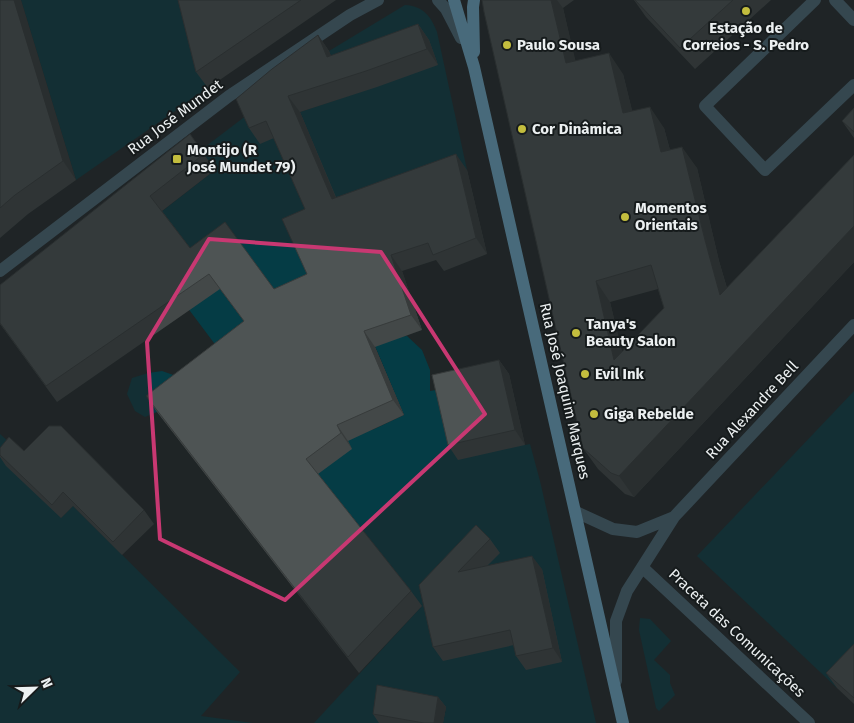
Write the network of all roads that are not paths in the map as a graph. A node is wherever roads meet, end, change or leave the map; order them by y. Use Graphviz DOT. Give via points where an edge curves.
graph roads {
  1 [pos="378,0"];
  2 [pos="438,0"];
  3 [pos="454,0"];
  4 [pos="474,0"];
  5 [pos="815,0"];
  6 [pos="835,0"];
  7 [pos="854,20"];
  8 [pos="474,67"];
  9 [pos="854,85"];
  10 [pos="0,271"];
  11 [pos="854,325"];
  12 [pos="576,512"];
  13 [pos="674,517"];
  14 [pos="642,568"];
  15 [pos="616,691"];
  16 [pos="624,723"];
  17 [pos="809,723"];
  1 -- 10 [label="street, Rua José Mundet" via="229,96"];
  2 -- 8 [label="street" via="454,23"];
  3 -- 8 [label="main road, Rua José Joaquim Marques"];
  4 -- 8 [label="main road, Rua José Joaquim Marques"];
  5 -- 9 [label="street" via="705,106 765,170"];
  6 -- 7 [label="street"];
  8 -- 12 [label="main road, Rua José Joaquim Marques"];
  11 -- 13 [label="street, Rua Alexandre Bell"];
  12 -- 13 [label="street, Rua Alexandre Bell" via="613,529 638,532"];
  12 -- 15 [label="main road, Rua José Joaquim Marques"];
  13 -- 14 [label="street, Rua Alexandre Bell"];
  14 -- 15 [label="street, Rua Alexandre Bell" via="627,591 616,621"];
  14 -- 17 [label="street, Praceta das Comunicações"];
  15 -- 16 [label="main road, Rua José Joaquim Marques"];
}
